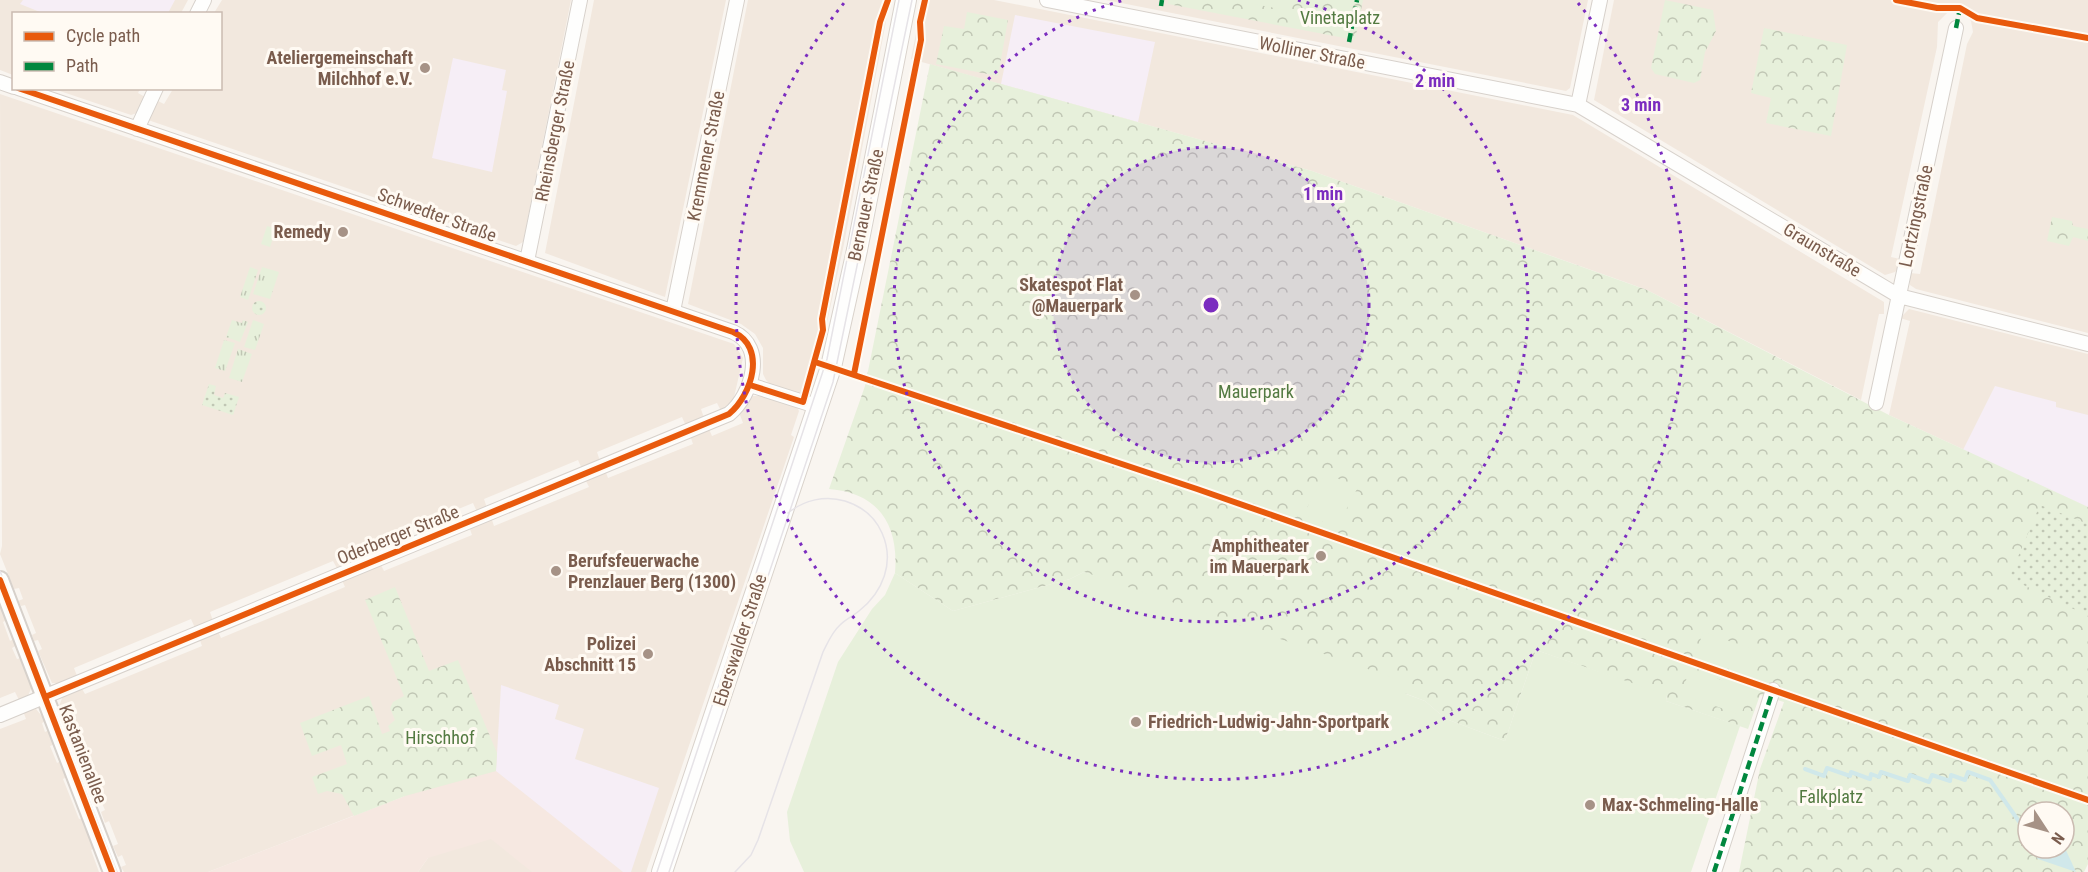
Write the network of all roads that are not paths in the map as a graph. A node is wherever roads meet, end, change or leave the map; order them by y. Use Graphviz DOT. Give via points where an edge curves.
graph roads {
  1 [pos="580,0"];
  2 [pos="737,0"];
  3 [pos="906,0"];
  4 [pos="1047,0"];
  5 [pos="1600,0"];
  6 [pos="1956,28"];
  7 [pos="24,90"];
  8 [pos="155,90"];
  9 [pos="1578,105"];
  10 [pos="137,129"];
  11 [pos="527,261"];
  12 [pos="1899,296"];
  13 [pos="673,311"];
  14 [pos="2088,344"];
  15 [pos="750,385"];
  16 [pos="1876,403"];
  17 [pos="819,407"];
  18 [pos="0,580"];
  19 [pos="1773,690"];
  20 [pos="45,697"];
  21 [pos="0,715"];
  22 [pos="112,872"];
  23 [pos="662,872"];
  24 [pos="1714,872"];
  1 -- 11 [label="street, Rheinsberger Straße"];
  2 -- 13 [label="street, Kremmener Straße"];
  3 -- 17 [label="main road, Bernauer Straße" via="857,249"];
  4 -- 9 [label="street, Wolliner Straße"];
  5 -- 9 [label="street"];
  6 -- 12 [label="street, Lortzingstraße"];
  7 -- 10 [label="street, Schwedter Straße"];
  8 -- 10 [label="street"];
  9 -- 12 [label="street, Graunstraße"];
  10 -- 11 [label="street, Schwedter Straße"];
  11 -- 13 [label="street, Schwedter Straße"];
  12 -- 14 [label="street, Graunstraße"];
  12 -- 16 [label="street, Lortzingstraße"];
  13 -- 15 [label="street, Schwedter Straße" via="742,336 753,355"];
  15 -- 17 [label="street"];
  15 -- 20 [label="street, Oderberger Straße" via="729,414"];
  17 -- 23 [label="main road, Eberswalder Straße"];
  18 -- 20 [label="street, Kastanienallee"];
  19 -- 24 [label="street"];
  20 -- 21 [label="street, Oderberger Straße"];
  20 -- 22 [label="street, Kastanienallee"];
}
